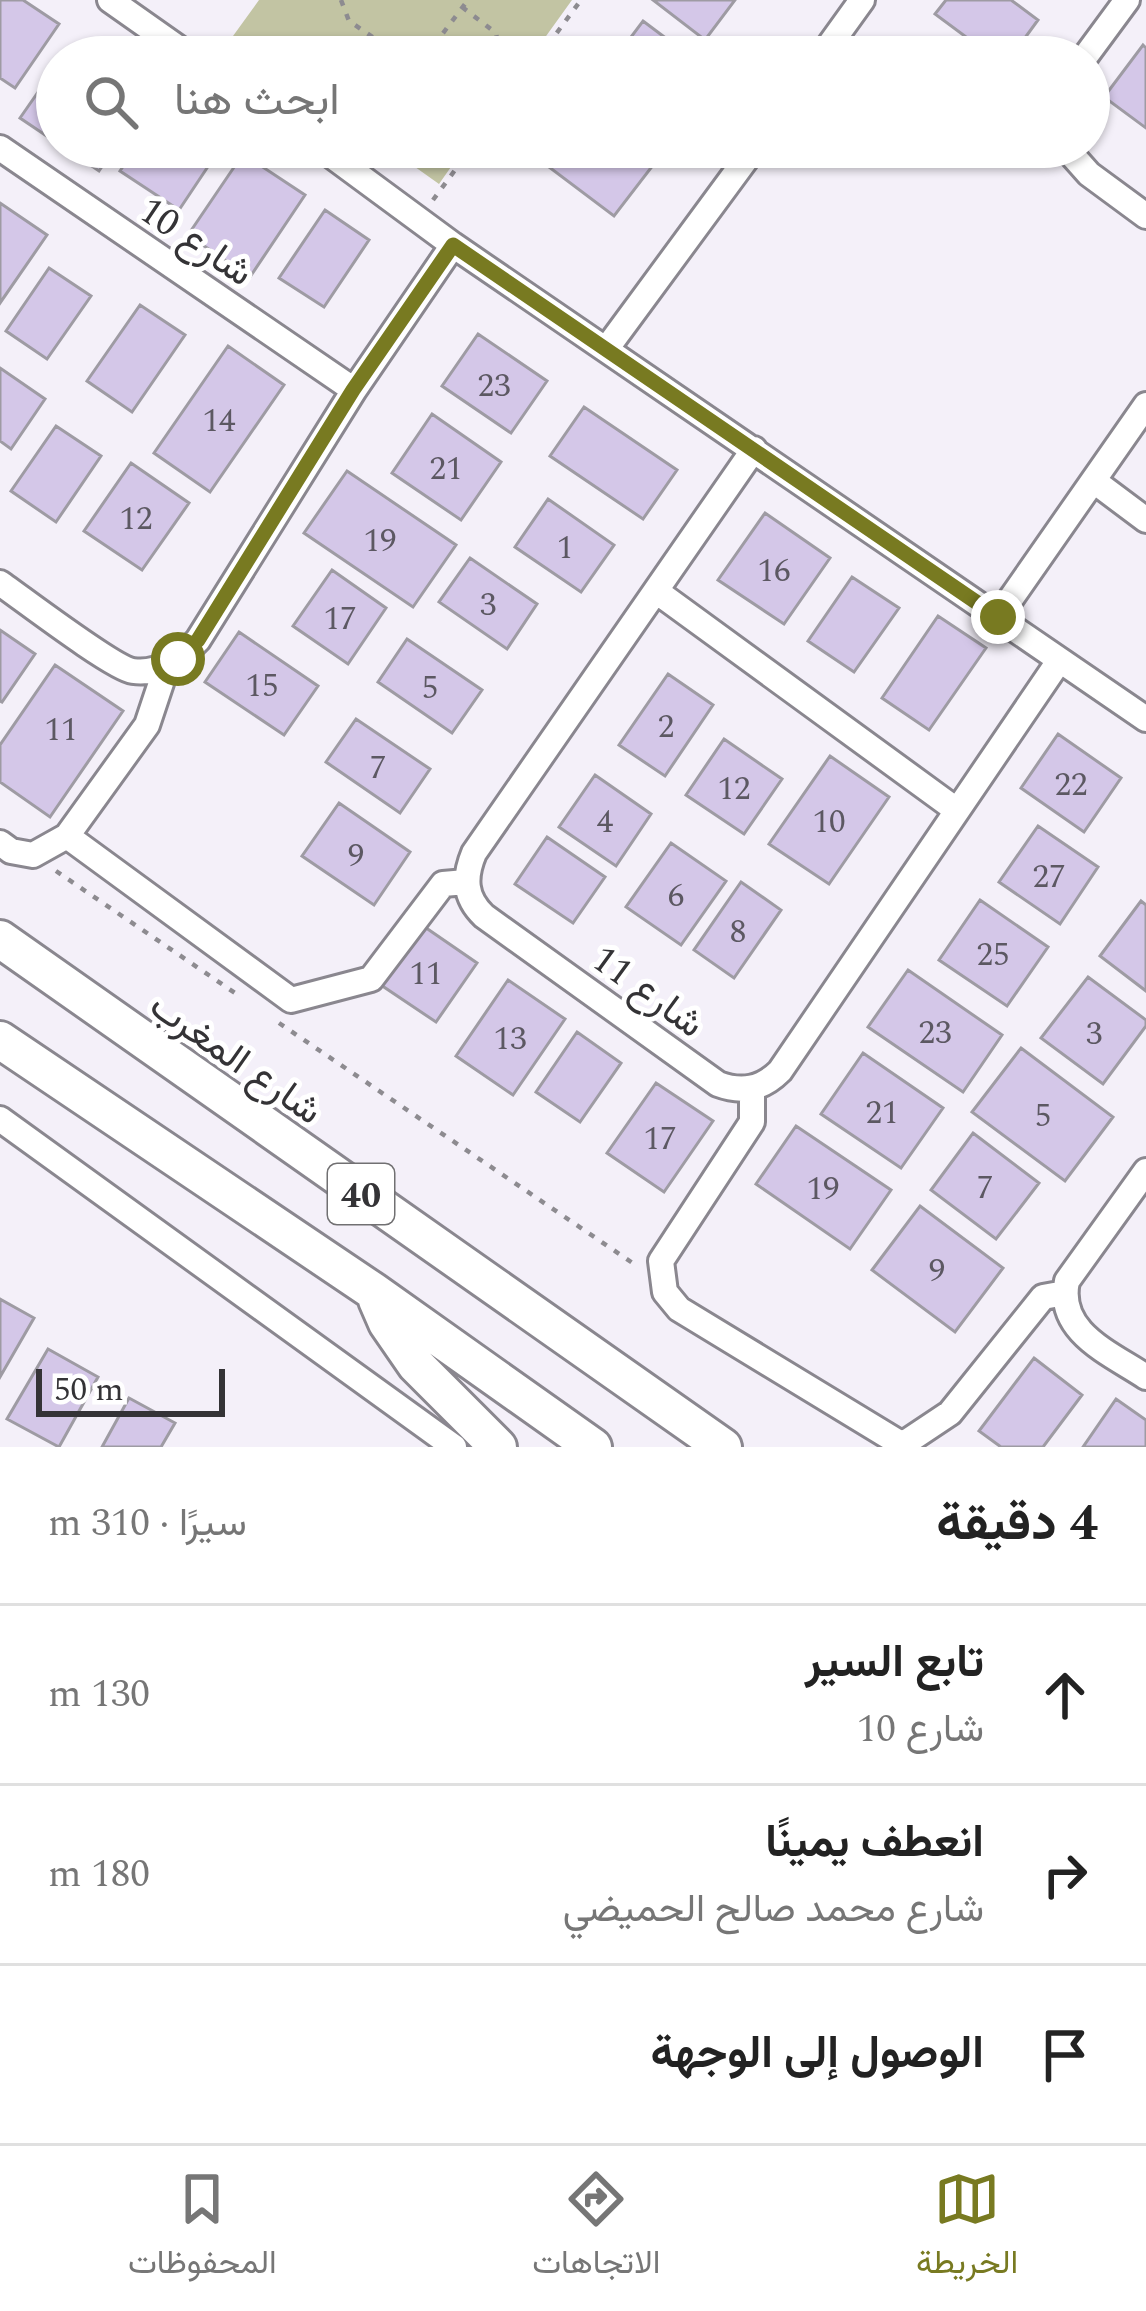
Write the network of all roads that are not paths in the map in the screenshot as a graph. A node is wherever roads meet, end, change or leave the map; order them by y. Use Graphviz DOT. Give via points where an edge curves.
graph roads {
  1 [pos="110,0"];
  2 [pos="862,0"];
  3 [pos="1127,0"];
  4 [pos="161,36"];
  5 [pos="835,36"];
  6 [pos="1100,36"];
  7 [pos="0,148"];
  8 [pos="348,168"];
  9 [pos="740,168"];
  10 [pos="1084,168"];
  11 [pos="1146,216"];
  12 [pos="453,245"];
  13 [pos="607,349"];
  14 [pos="353,390"];
  15 [pos="1146,405"];
  16 [pos="754,448"];
  17 [pos="1094,481"];
  18 [pos="1146,520"];
  19 [pos="0,583"];
  20 [pos="656,591"];
  21 [pos="998,617"];
  22 [pos="1059,661"];
  23 [pos="167,665"];
  24 [pos="1146,719"];
  25 [pos="956,809"];
  26 [pos="67,836"];
  27 [pos="0,843"];
  28 [pos="466,882"];
  29 [pos="0,939"];
  30 [pos="0,1040"];
  31 [pos="752,1088"];
  32 [pos="0,1119"];
  33 [pos="1146,1171"];
  34 [pos="373,1291"];
  35 [pos="1065,1293"];
  36 [pos="1146,1377"];
  37 [pos="904,1446"];
  38 [pos="454,1447"];
  39 [pos="498,1447"];
  40 [pos="593,1447"];
  41 [pos="723,1447"];
  1 -- 4 [label="street"];
  2 -- 5 [label="street"];
  3 -- 6 [label="street"];
  7 -- 14 [label="street, شارع 10"];
  8 -- 12 [label="street"];
  9 -- 13 [label="street"];
  10 -- 11 [label="street"];
  12 -- 13 [label="street"];
  12 -- 14 [label="street"];
  13 -- 16 [label="street"];
  14 -- 23 [label="street" via="198,640"];
  15 -- 17 [label="street"];
  16 -- 20 [label="street"];
  16 -- 21 [label="street"];
  17 -- 18 [label="street"];
  17 -- 21 [label="street"];
  19 -- 23 [label="street" via="126,670"];
  20 -- 25 [label="street"];
  20 -- 28 [label="street" via="474,853"];
  21 -- 22 [label="street"];
  22 -- 24 [label="street"];
  22 -- 25 [label="street"];
  23 -- 26 [label="street" via="147,725"];
  25 -- 31 [label="street" via="780,1071"];
  26 -- 27 [label="street" via="33,855"];
  26 -- 28 [label="street" via="291,1000 371,979 442,884"];
  28 -- 31 [label="street, شارع 11" via="478,911 640,1028 718,1084"];
  29 -- 41 [label="highway, شارع المغرب / 40"];
  30 -- 34 [label="highway, 40"];
  31 -- 37 [label="street" via="752,1122 665,1252 662,1282 679,1309"];
  32 -- 38 [label="street"];
  33 -- 35 [label="street"];
  34 -- 39 [label="highway" via="416,1365"];
  34 -- 40 [label="highway, 40"];
  35 -- 36 [label="street" via="1078,1330"];
  35 -- 37 [label="street" via="1043,1298 950,1413"];
}
